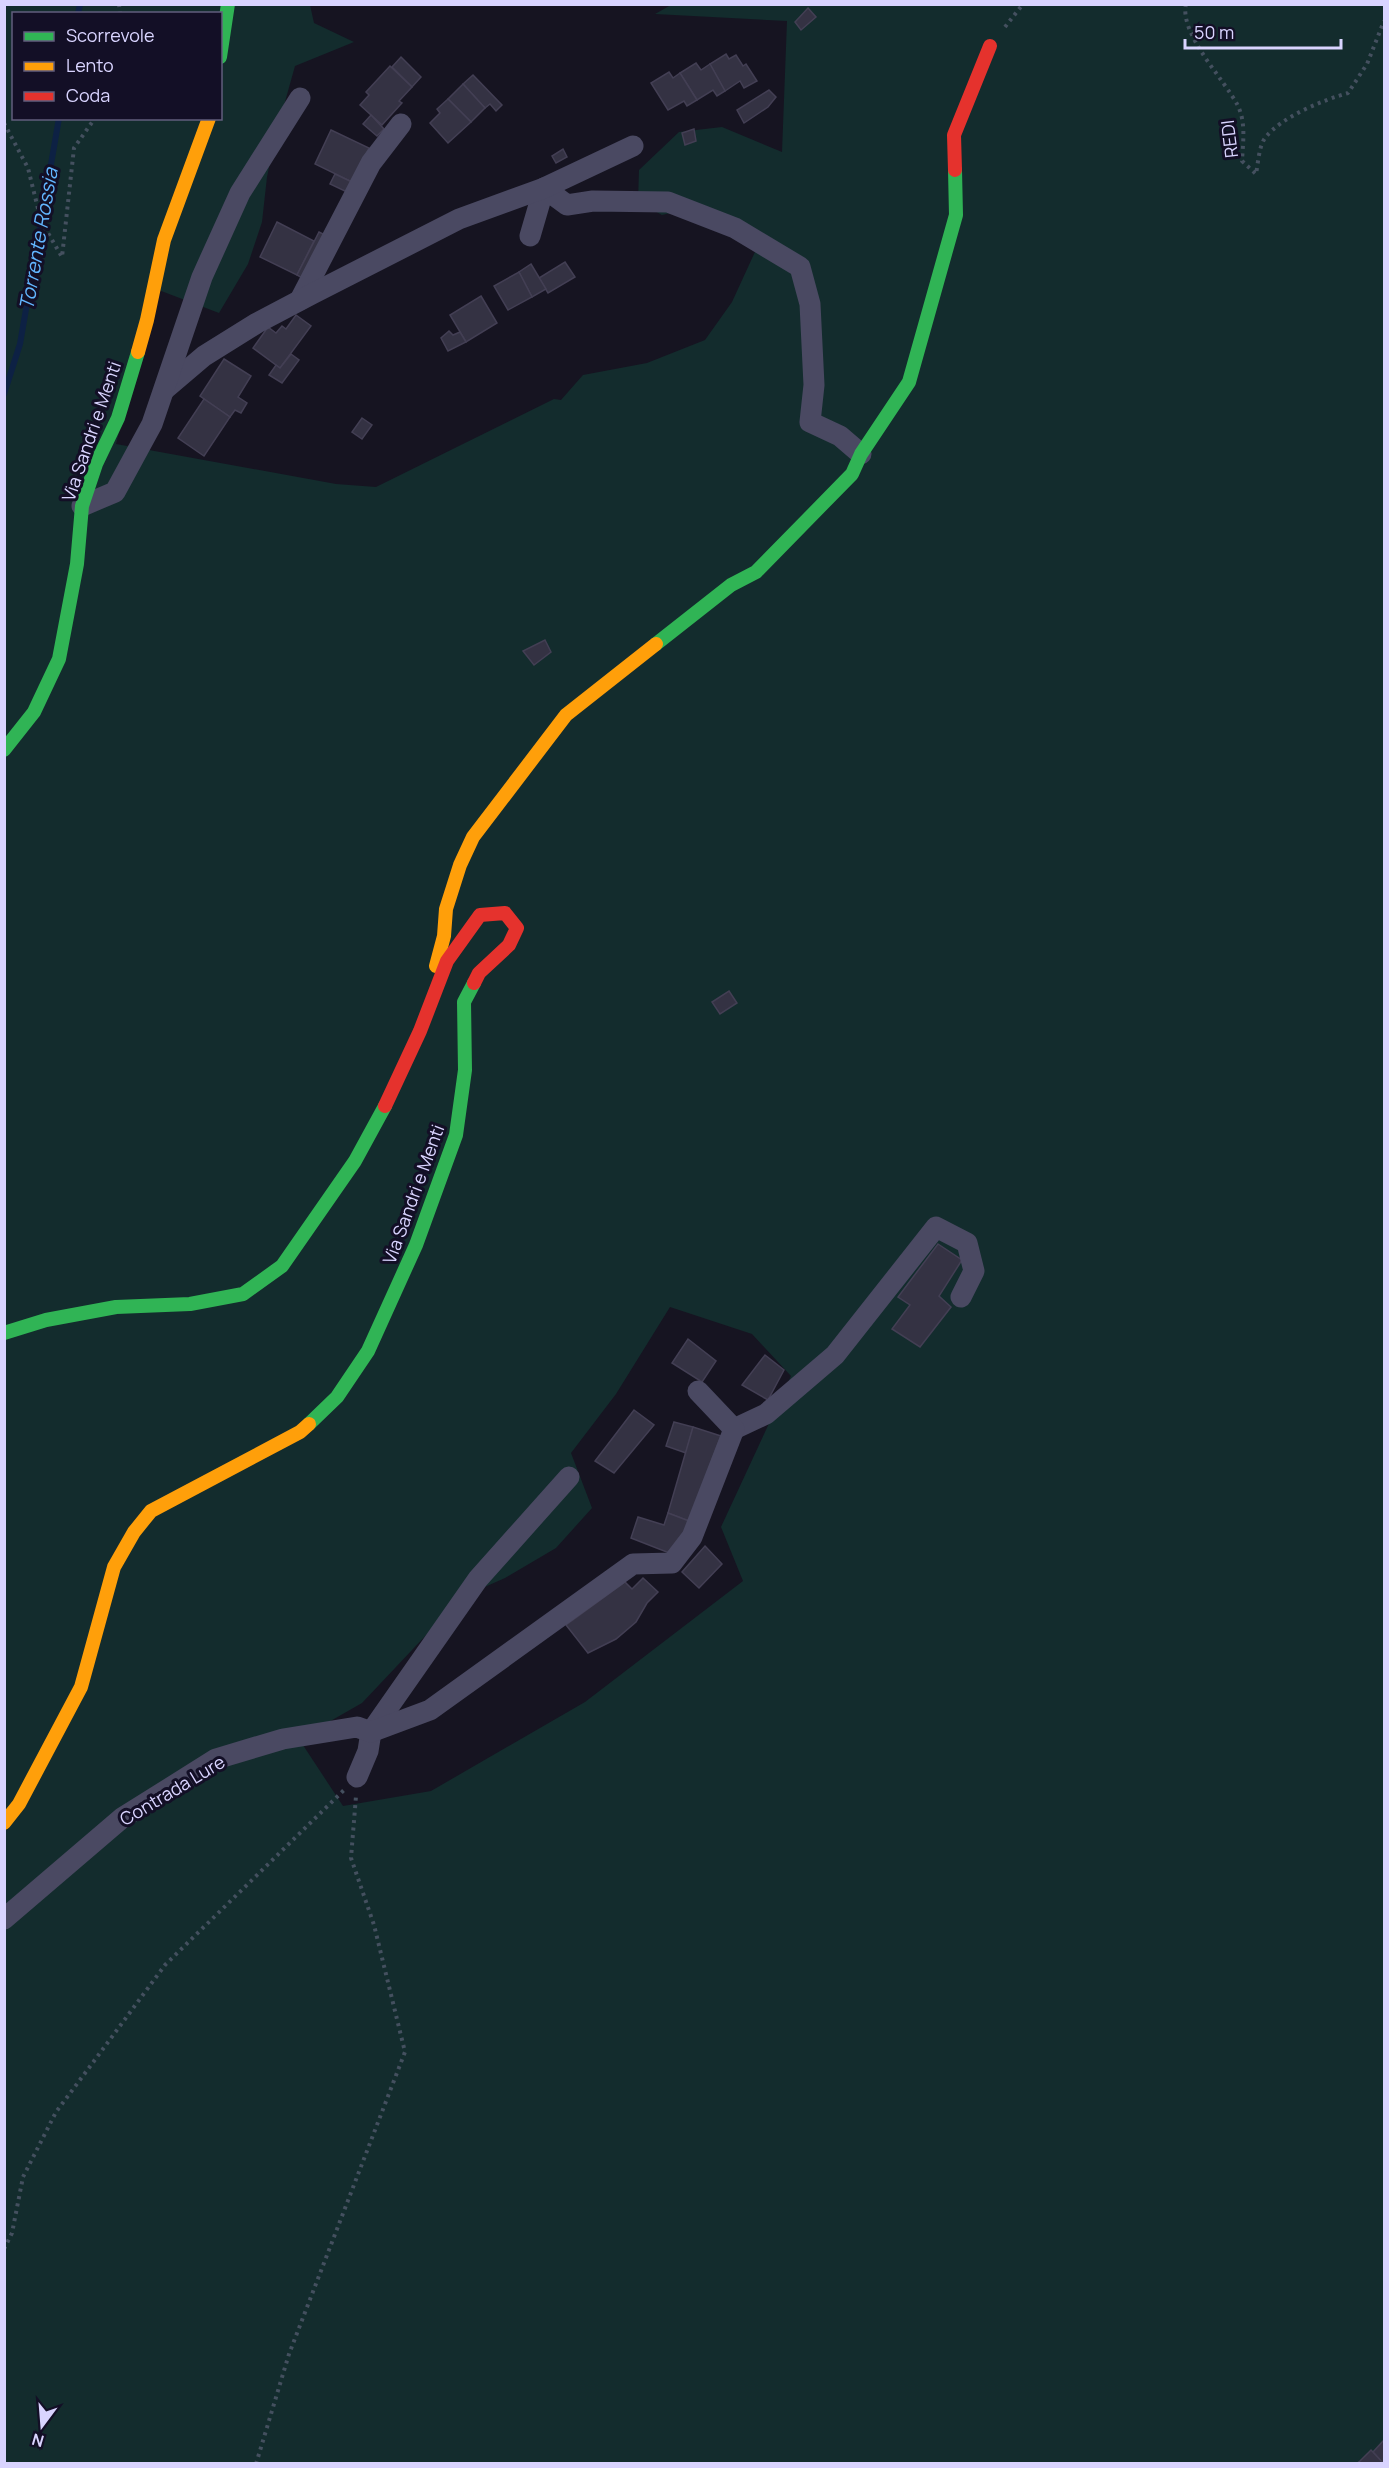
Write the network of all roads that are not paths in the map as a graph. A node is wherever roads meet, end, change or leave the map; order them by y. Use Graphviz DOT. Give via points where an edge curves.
graph roads {
  1 [pos="228,4"];
  2 [pos="222,44"];
  3 [pos="990,46"];
  4 [pos="300,98"];
  5 [pos="208,120"];
  6 [pos="401,124"];
  7 [pos="633,146"];
  8 [pos="544,188"];
  9 [pos="530,236"];
  10 [pos="300,300"];
  11 [pos="164,390"];
  12 [pos="861,454"];
  13 [pos="82,506"];
  14 [pos="4,750"];
  15 [pos="437,987"];
  16 [pos="961,1297"];
  17 [pos="4,1333"];
  18 [pos="698,1391"];
  19 [pos="734,1429"];
  20 [pos="569,1477"];
  21 [pos="371,1732"];
  22 [pos="357,1777"];
  23 [pos="4,1823"];
  24 [pos="4,1919"];
  1 -- 2 [label="main road"];
  3 -- 12 [label="main road" via="954,135 956,216 909,382"];
  4 -- 11 [label="street" via="240,193 202,277"];
  5 -- 13 [label="main road, Via Sandri e Menti" via="164,240 147,320 118,418"];
  6 -- 10 [label="street" via="371,163"];
  7 -- 8 [label="street"];
  8 -- 9 [label="street"];
  8 -- 10 [label="street" via="459,219"];
  8 -- 12 [label="street" via="567,205 593,201 668,202 735,228 800,267 810,304 814,385 810,422 840,436"];
  10 -- 11 [label="street" via="204,356"];
  11 -- 13 [label="street" via="152,424 115,492"];
  12 -- 15 [label="main road" via="852,474 756,572 731,585 566,715 473,837 446,909 444,936 434,973"];
  13 -- 14 [label="main road, Via Sandri e Menti" via="78,564 58,659 34,712"];
  15 -- 17 [label="main road, Via Sandri e Menti" via="387,1102 355,1161 282,1266 243,1294 190,1304 116,1307 46,1320"];
  15 -- 23 [label="main road, Via Sandri e Menti" via="447,961 480,915 505,913 517,928 509,945 479,972 464,1002 465,1070 456,1135 416,1245 368,1351 337,1397 300,1432 152,1511 134,1532 114,1567 81,1687 19,1804"];
  16 -- 19 [label="street" via="974,1271 968,1243 936,1227 835,1355 766,1414"];
  18 -- 19 [label="street"];
  19 -- 21 [label="street" via="692,1537 672,1563 633,1564 430,1710"];
  20 -- 21 [label="street" via="478,1579"];
  21 -- 22 [label="street"];
  21 -- 24 [label="street, Contrada Lure" via="357,1727 283,1738 216,1759 122,1818"];
}
